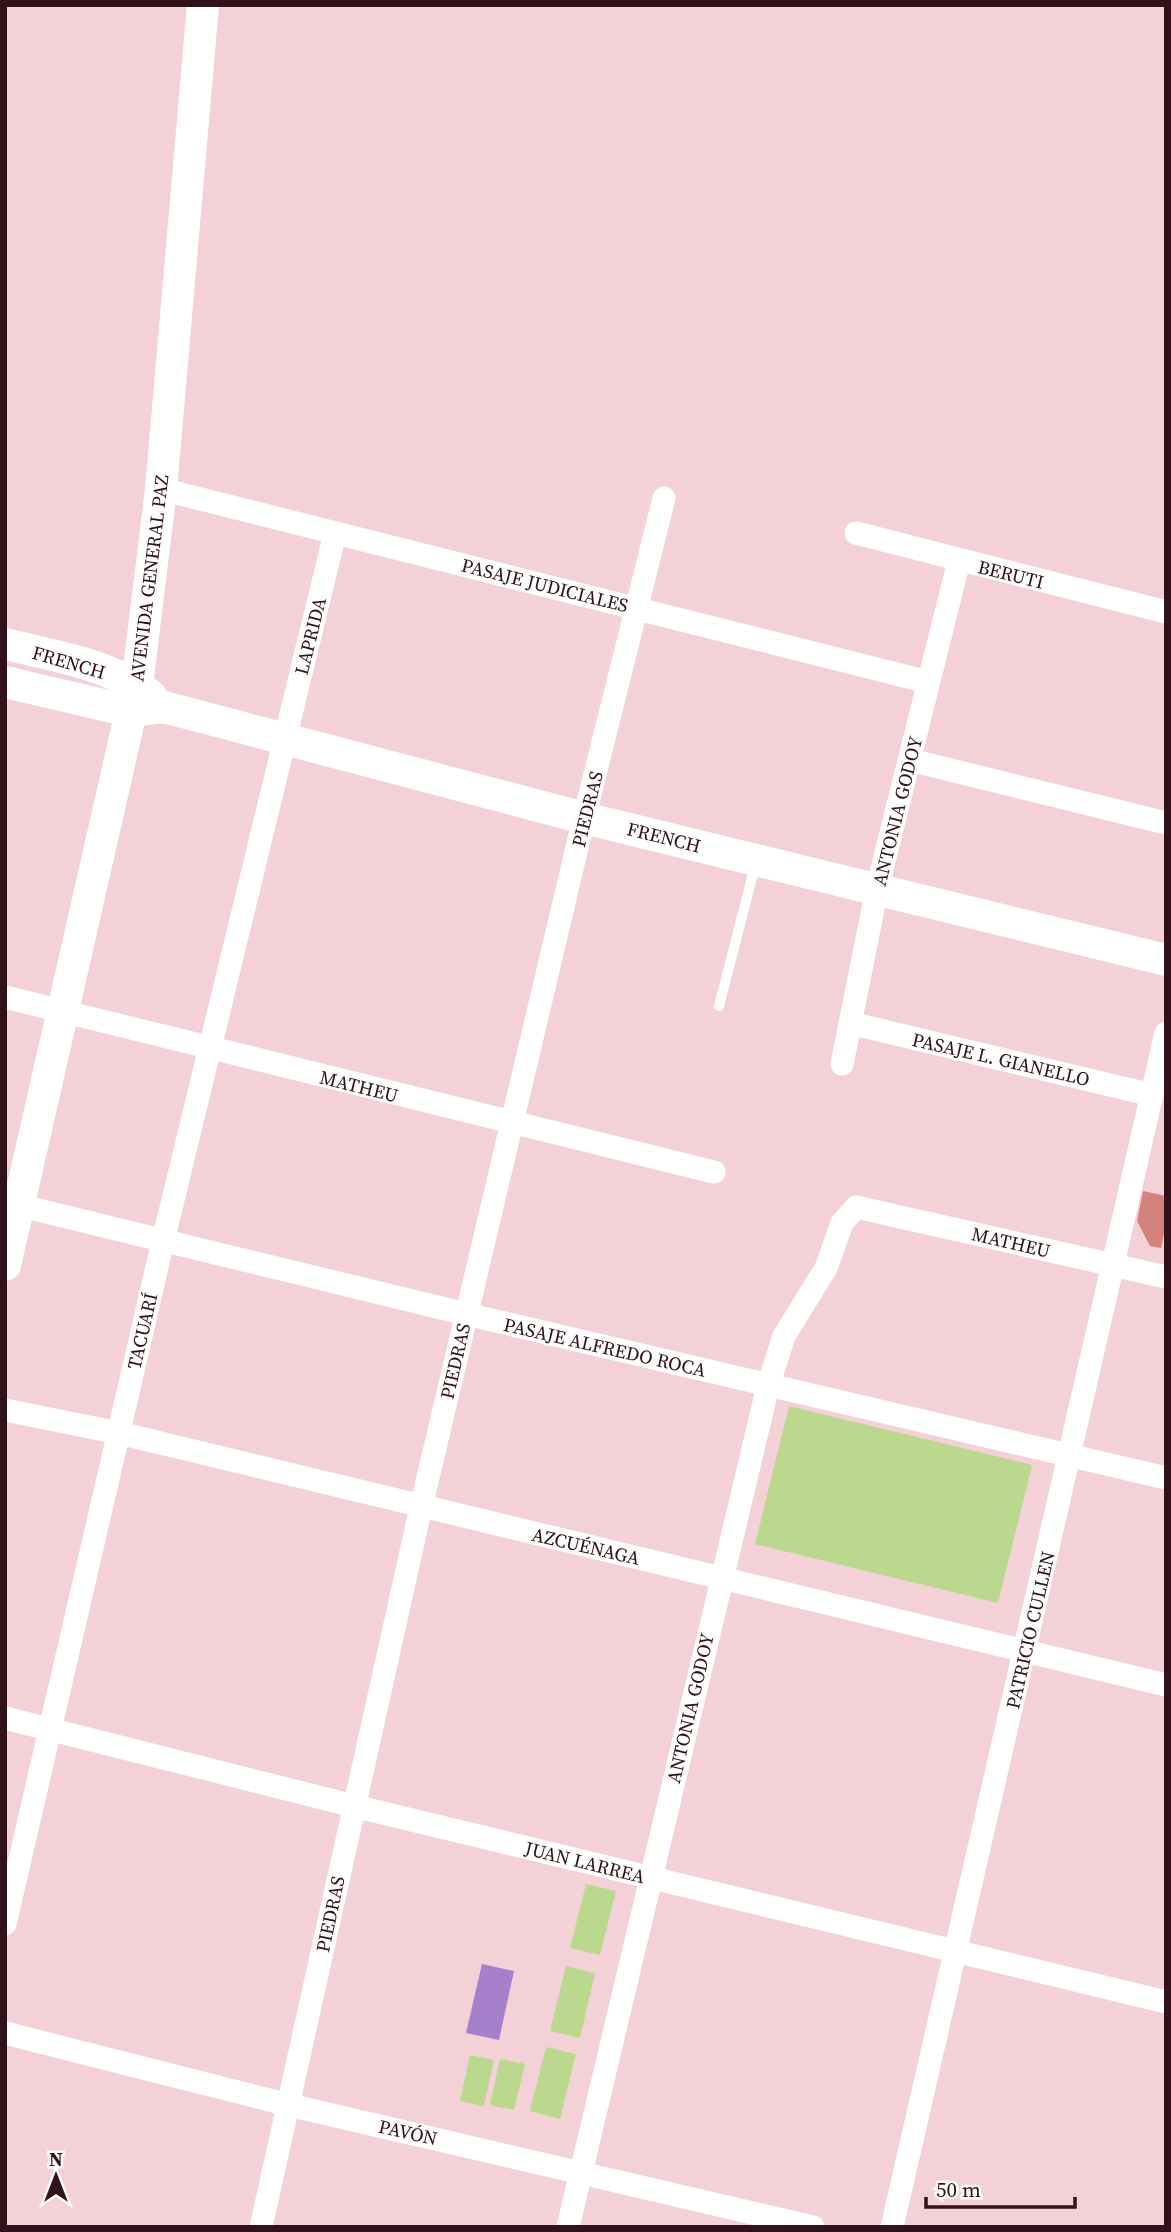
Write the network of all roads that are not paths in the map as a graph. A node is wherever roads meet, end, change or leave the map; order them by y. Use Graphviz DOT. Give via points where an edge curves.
graph roads {
  1 [pos="203,5"];
  2 [pos="161,489"];
  3 [pos="664,498"];
  4 [pos="335,533"];
  5 [pos="856,533"];
  6 [pos="959,561"];
  7 [pos="636,607"];
  8 [pos="1166,612"];
  9 [pos="5,645"];
  10 [pos="5,682"];
  11 [pos="928,682"];
  12 [pos="133,698"];
  13 [pos="285,739"];
  14 [pos="910,761"];
  15 [pos="584,818"];
  16 [pos="1166,822"];
  17 [pos="756,860"];
  18 [pos="877,889"];
  19 [pos="1166,960"];
  20 [pos="5,997"];
  21 [pos="719,1006"];
  22 [pos="64,1012"];
  23 [pos="850,1023"];
  24 [pos="1166,1033"];
  25 [pos="210,1049"];
  26 [pos="842,1064"];
  27 [pos="1152,1094"];
  28 [pos="512,1123"];
  29 [pos="714,1172"];
  30 [pos="13,1203"];
  31 [pos="856,1208"];
  32 [pos="163,1241"];
  33 [pos="1112,1264"];
  34 [pos="5,1265"];
  35 [pos="1166,1278"];
  36 [pos="466,1314"];
  37 [pos="768,1385"];
  38 [pos="5,1410"];
  39 [pos="119,1433"];
  40 [pos="1069,1455"];
  41 [pos="1166,1478"];
  42 [pos="421,1507"];
  43 [pos="720,1578"];
  44 [pos="1025,1652"];
  45 [pos="1166,1685"];
  46 [pos="5,1718"];
  47 [pos="51,1729"];
  48 [pos="354,1806"];
  49 [pos="650,1877"];
  50 [pos="5,1924"];
  51 [pos="957,1951"];
  52 [pos="1166,2002"];
  53 [pos="5,2033"];
  54 [pos="289,2105"];
  55 [pos="580,2171"];
  56 [pos="261,2227"];
  57 [pos="568,2227"];
  58 [pos="813,2227"];
  59 [pos="892,2227"];
  1 -- 2 [label="street, AVENIDA GENERAL PAZ"];
  2 -- 4 [label="street, PASAJE JUDICIALES"];
  2 -- 12 [label="street, AVENIDA GENERAL PAZ"];
  3 -- 7 [label="street, PIEDRAS"];
  4 -- 7 [label="street, PASAJE JUDICIALES"];
  4 -- 13 [label="street, LAPRIDA"];
  5 -- 6 [label="street, BERUTI"];
  6 -- 8 [label="street, BERUTI"];
  6 -- 11 [label="street, ANTONIA GODOY"];
  7 -- 11 [label="street, PASAJE JUDICIALES"];
  7 -- 15 [label="street, PIEDRAS"];
  9 -- 12 [label="street, FRENCH" via="93,666"];
  10 -- 12 [label="street, FRENCH"];
  11 -- 14 [label="street, ANTONIA GODOY"];
  12 -- 13 [label="street, FRENCH"];
  12 -- 22 [label="street, AVENIDA GENERAL PAZ"];
  13 -- 15 [label="street, FRENCH"];
  13 -- 25 [label="street, TACUARÍ"];
  14 -- 16 [label="street"];
  14 -- 18 [label="street, ANTONIA GODOY"];
  15 -- 17 [label="street, FRENCH"];
  15 -- 28 [label="street, PIEDRAS"];
  17 -- 18 [label="street, FRENCH"];
  17 -- 21 [label="lane"];
  18 -- 19 [label="street, FRENCH"];
  18 -- 23 [label="street, ANTONIA GODOY"];
  20 -- 22 [label="street, MATHEU"];
  22 -- 25 [label="street, MATHEU"];
  22 -- 30 [label="street, AVENIDA GENERAL PAZ"];
  23 -- 26 [label="street, ANTONIA GODOY"];
  23 -- 27 [label="street, PASAJE L. GIANELLO"];
  24 -- 27 [label="street, PATRICIO CULLEN"];
  25 -- 28 [label="street, MATHEU"];
  25 -- 32 [label="street, TACUARÍ"];
  27 -- 33 [label="street, PATRICIO CULLEN"];
  28 -- 29 [label="street, MATHEU"];
  28 -- 36 [label="street, PIEDRAS"];
  30 -- 32 [label="street, PASAJE ALFREDO ROCA"];
  30 -- 34 [label="street, AVENIDA GENERAL PAZ"];
  31 -- 33 [label="street, MATHEU"];
  31 -- 37 [label="street, ANTONIA GODOY" via="842,1223 826,1268 784,1336"];
  32 -- 36 [label="street, PASAJE ALFREDO ROCA"];
  32 -- 39 [label="street, TACUARÍ"];
  33 -- 35 [label="street, MATHEU"];
  33 -- 40 [label="street, PATRICIO CULLEN"];
  36 -- 37 [label="street, PASAJE ALFREDO ROCA"];
  36 -- 42 [label="street, PIEDRAS"];
  37 -- 40 [label="street, PASAJE ALFREDO ROCA"];
  37 -- 43 [label="street, ANTONIA GODOY"];
  38 -- 39 [label="street, AZCUÉNAGA"];
  39 -- 42 [label="street, AZCUÉNAGA"];
  39 -- 47 [label="street, TACUARÍ"];
  40 -- 41 [label="street, PASAJE ALFREDO ROCA"];
  40 -- 44 [label="street, PATRICIO CULLEN"];
  42 -- 43 [label="street, AZCUÉNAGA"];
  42 -- 48 [label="street, PIEDRAS"];
  43 -- 44 [label="street, AZCUÉNAGA"];
  43 -- 49 [label="street, ANTONIA GODOY"];
  44 -- 45 [label="street, AZCUÉNAGA"];
  44 -- 51 [label="street, PATRICIO CULLEN"];
  46 -- 47 [label="street, JUAN LARREA"];
  47 -- 48 [label="street, JUAN LARREA"];
  47 -- 50 [label="street, TACUARÍ"];
  48 -- 49 [label="street, JUAN LARREA"];
  48 -- 54 [label="street, PIEDRAS"];
  49 -- 51 [label="street, JUAN LARREA"];
  49 -- 55 [label="street, ANTONIA GODOY"];
  51 -- 52 [label="street, JUAN LARREA"];
  51 -- 59 [label="street, PATRICIO CULLEN"];
  53 -- 54 [label="street, PAVÓN"];
  54 -- 55 [label="street, PAVÓN"];
  54 -- 56 [label="street, PIEDRAS"];
  55 -- 57 [label="street, ANTONIA GODOY"];
  55 -- 58 [label="street, PAVÓN"];
}
